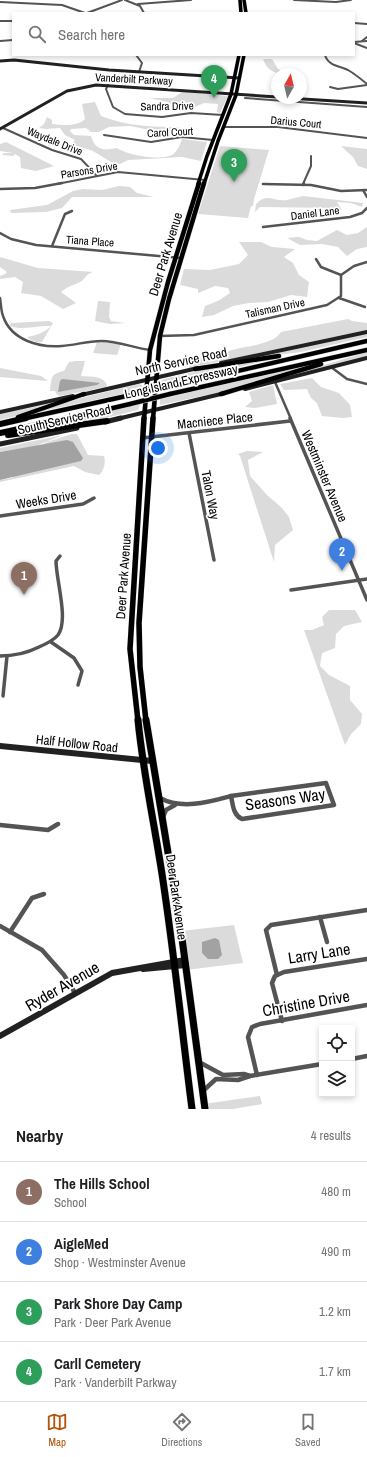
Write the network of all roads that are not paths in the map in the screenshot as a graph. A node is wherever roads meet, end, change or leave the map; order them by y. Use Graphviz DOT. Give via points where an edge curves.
graph roads {
  1 [pos="123,0"];
  2 [pos="192,0"];
  3 [pos="240,0"];
  4 [pos="244,0"];
  5 [pos="294,0"];
  6 [pos="351,0"];
  7 [pos="0,2"];
  8 [pos="138,4"];
  9 [pos="84,12"];
  10 [pos="89,12"];
  11 [pos="144,12"];
  12 [pos="241,12"];
  13 [pos="246,12"];
  14 [pos="0,21"];
  15 [pos="12,21"];
  16 [pos="355,23"];
  17 [pos="367,24"];
  18 [pos="367,37"];
  19 [pos="0,40"];
  20 [pos="12,40"];
  21 [pos="362,40"];
  22 [pos="367,41"];
  23 [pos="355,42"];
  24 [pos="355,42"];
  25 [pos="367,48"];
  26 [pos="137,56"];
  27 [pos="239,56"];
  28 [pos="244,56"];
  29 [pos="324,56"];
  30 [pos="0,61"];
  31 [pos="139,72"];
  32 [pos="237,78"];
  33 [pos="367,84"];
  34 [pos="108,85"];
  35 [pos="330,87"];
  36 [pos="233,94"];
  37 [pos="271,97"];
  38 [pos="245,98"];
  39 [pos="307,99"];
  40 [pos="367,103"];
  41 [pos="367,107"];
  42 [pos="223,115"];
  43 [pos="224,127"];
  44 [pos="1,128"];
  45 [pos="104,135"];
  46 [pos="367,138"];
  47 [pos="213,140"];
  48 [pos="311,156"];
  49 [pos="97,176"];
  50 [pos="202,180"];
  51 [pos="263,184"];
  52 [pos="303,185"];
  53 [pos="0,189"];
  54 [pos="363,190"];
  55 [pos="367,190"];
  56 [pos="367,197"];
  57 [pos="367,208"];
  58 [pos="72,211"];
  59 [pos="263,227"];
  60 [pos="0,233"];
  61 [pos="52,246"];
  62 [pos="179,257"];
  63 [pos="316,259"];
  64 [pos="365,262"];
  65 [pos="367,266"];
  66 [pos="341,276"];
  67 [pos="0,298"];
  68 [pos="339,298"];
  69 [pos="365,308"];
  70 [pos="367,332"];
  71 [pos="160,336"];
  72 [pos="367,341"];
  73 [pos="150,350"];
  74 [pos="367,350"];
  75 [pos="318,351"];
  76 [pos="367,358"];
  77 [pos="331,367"];
  78 [pos="195,369"];
  79 [pos="157,376"];
  80 [pos="147,379"];
  81 [pos="275,382"];
  82 [pos="367,384"];
  83 [pos="84,394"];
  84 [pos="221,394"];
  85 [pos="155,409"];
  86 [pos="144,411"];
  87 [pos="0,412"];
  88 [pos="108,421"];
  89 [pos="290,421"];
  90 [pos="0,422"];
  91 [pos="0,433"];
  92 [pos="188,433"];
  93 [pos="0,436"];
  94 [pos="152,437"];
  95 [pos="142,438"];
  96 [pos="0,444"];
  97 [pos="94,498"];
  98 [pos="0,516"];
  99 [pos="60,556"];
  100 [pos="214,560"];
  101 [pos="367,579"];
  102 [pos="359,581"];
  103 [pos="291,590"];
  104 [pos="134,597"];
  105 [pos="141,597"];
  106 [pos="367,600"];
  107 [pos="50,642"];
  108 [pos="0,656"];
  109 [pos="7,656"];
  110 [pos="78,685"];
  111 [pos="3,696"];
  112 [pos="0,746"];
  113 [pos="142,761"];
  114 [pos="152,761"];
  115 [pos="231,796"];
  116 [pos="159,798"];
  117 [pos="175,805"];
  118 [pos="163,818"];
  119 [pos="58,824"];
  120 [pos="0,825"];
  121 [pos="44,894"];
  122 [pos="367,910"];
  123 [pos="320,917"];
  124 [pos="0,926"];
  125 [pos="10,932"];
  126 [pos="327,942"];
  127 [pos="367,959"];
  128 [pos="185,962"];
  129 [pos="174,964"];
  130 [pos="277,975"];
  131 [pos="75,993"];
  132 [pos="367,1005"];
  133 [pos="282,1021"];
  134 [pos="0,1036"];
  135 [pos="367,1056"];
  136 [pos="355,1058"];
  137 [pos="199,1062"];
  138 [pos="319,1065"];
  139 [pos="257,1075"];
  140 [pos="250,1076"];
  141 [pos="203,1091"];
  142 [pos="192,1109"];
  143 [pos="205,1109"];
  1 -- 8 [label="street"];
  1 -- 10 [label="street"];
  2 -- 8 [label="street"];
  3 -- 12 [label="main road"];
  4 -- 13 [label="main road"];
  5 -- 6 [label="street"];
  7 -- 9 [label="street" via="71,7"];
  8 -- 11 [label="street"];
  14 -- 15 [label="street"];
  16 -- 17 [label="street"];
  18 -- 21 [label="street"];
  19 -- 20 [label="street"];
  21 -- 22 [label="street"];
  21 -- 23 [label="street"];
  24 -- 25 [label="street"];
  26 -- 31 [label="street" via="142,63"];
  27 -- 32 [label="main road, Deer Park Avenue"];
  28 -- 32 [label="main road, Deer Park Avenue"];
  29 -- 33 [label="street" via="330,64 350,71"];
  30 -- 31 [label="main road"];
  31 -- 32 [label="main road"];
  32 -- 36 [label="main road, Deer Park Avenue"];
  33 -- 35 [label="street" via="338,89"];
  34 -- 36 [label="main road, Vanderbilt Parkway"];
  34 -- 42 [label="street, Sandra Drive" via="106,89 113,107 125,114 162,117 192,113"];
  34 -- 44 [label="main road, Vanderbilt Parkway" via="85,86 67,91"];
  36 -- 37 [label="main road, Vanderbilt Parkway"];
  36 -- 42 [label="main road, Deer Park Avenue"];
  36 -- 43 [label="main road, Deer Park Avenue"];
  38 -- 41 [label="street"];
  39 -- 40 [label="main road"];
  42 -- 47 [label="main road, Deer Park Avenue"];
  43 -- 46 [label="street, Darius Court" via="278,127"];
  43 -- 50 [label="main road, Deer Park Avenue"];
  44 -- 49 [label="street, Waydale Drive" via="58,153 81,159"];
  45 -- 47 [label="street, Carol Court" via="150,142 182,137"];
  47 -- 50 [label="main road, Deer Park Avenue"];
  48 -- 52 [label="street" via="311,166"];
  49 -- 50 [label="street, Parsons Drive" via="124,172"];
  49 -- 53 [label="street, Parsons Drive" via="31,188"];
  50 -- 62 [label="main road, Deer Park Avenue"];
  51 -- 52 [label="street"];
  52 -- 54 [label="street" via="341,191"];
  54 -- 55 [label="street"];
  54 -- 56 [label="street"];
  57 -- 59 [label="street, Daniel Lane" via="362,213 350,217"];
  58 -- 61 [label="street" via="65,214"];
  60 -- 61 [label="street, Tiana Place" via="22,243"];
  61 -- 62 [label="street, Tiana Place"];
  62 -- 71 [label="main road, Deer Park Avenue"];
  62 -- 73 [label="main road, Deer Park Avenue"];
  63 -- 66 [label="street" via="321,267"];
  64 -- 65 [label="street"];
  64 -- 66 [label="street" via="349,269"];
  66 -- 68 [label="street" via="343,290"];
  67 -- 73 [label="street" via="6,324 20,338 35,344 59,346 110,341"];
  68 -- 69 [label="street"];
  68 -- 71 [label="street, Talisman Drive" via="318,308 194,335"];
  70 -- 78 [label="main road, North Service Road"];
  71 -- 79 [label="main road, Deer Park Avenue"];
  72 -- 75 [label="highway, Long Island Expressway"];
  73 -- 80 [label="main road, Deer Park Avenue"];
  74 -- 84 [label="highway"];
  74 -- 91 [label="highway, Long Island Expressway, bridge"];
  75 -- 78 [label="highway"];
  75 -- 90 [label="highway, Long Island Expressway, bridge" via="169,387"];
  76 -- 77 [label="main road, South Service Road"];
  77 -- 81 [label="main road, South Service Road"];
  77 -- 82 [label="street" via="343,378"];
  78 -- 79 [label="main road, North Service Road"];
  79 -- 80 [label="main road, North Service Road"];
  79 -- 85 [label="main road, Deer Park Avenue"];
  80 -- 83 [label="main road, North Service Road"];
  80 -- 86 [label="main road, Deer Park Avenue"];
  81 -- 84 [label="main road, South Service Road"];
  81 -- 89 [label="street, Westminster Avenue"];
  83 -- 87 [label="main road, North Service Road"];
  83 -- 90 [label="highway"];
  84 -- 85 [label="main road, South Service Road"];
  85 -- 86 [label="main road, South Service Road"];
  85 -- 94 [label="main road, Deer Park Avenue"];
  86 -- 88 [label="main road, South Service Road"];
  86 -- 95 [label="main road, Deer Park Avenue"];
  88 -- 93 [label="highway"];
  88 -- 96 [label="main road, South Service Road"];
  89 -- 92 [label="street, Macniece Place"];
  89 -- 102 [label="street, Westminster Avenue"];
  92 -- 94 [label="street, Macniece Place"];
  92 -- 100 [label="street, Talon Way"];
  94 -- 95 [label="street, Macniece Place"];
  94 -- 105 [label="main road, Deer Park Avenue"];
  95 -- 104 [label="main road, Deer Park Avenue"];
  97 -- 98 [label="street, Weeks Drive" via="83,504"];
  99 -- 107 [label="street" via="56,566 62,624 59,634"];
  101 -- 102 [label="street"];
  102 -- 103 [label="street"];
  102 -- 106 [label="street, Westminster Avenue"];
  104 -- 105 [label="main road"];
  104 -- 113 [label="main road, Deer Park Avenue" via="130,649"];
  105 -- 114 [label="main road, Deer Park Avenue" via="140,668"];
  107 -- 109 [label="street" via="29,652"];
  107 -- 110 [label="street" via="74,658 82,671"];
  108 -- 109 [label="street"];
  109 -- 111 [label="street"];
  112 -- 113 [label="main road, Half Hollow Road"];
  113 -- 114 [label="main road, Half Hollow Road"];
  113 -- 129 [label="main road, Deer Park Avenue" via="156,833"];
  114 -- 116 [label="main road, Deer Park Avenue"];
  115 -- 115 [label="street, Seasons Way" via="326,782 334,805 242,819 235,814"];
  115 -- 117 [label="street, Seasons Way"];
  116 -- 117 [label="street"];
  116 -- 118 [label="main road, Deer Park Avenue"];
  117 -- 118 [label="street" via="166,810"];
  118 -- 128 [label="main road, Deer Park Avenue"];
  119 -- 120 [label="street" via="48,830"];
  121 -- 125 [label="street" via="32,898"];
  122 -- 123 [label="street"];
  123 -- 126 [label="street"];
  123 -- 130 [label="street" via="274,924 266,930"];
  124 -- 125 [label="street"];
  125 -- 131 [label="street" via="42,950 64,975"];
  127 -- 130 [label="street, Larry Lane"];
  128 -- 129 [label="main road, Ryder Avenue"];
  128 -- 137 [label="main road, Deer Park Avenue"];
  129 -- 131 [label="main road, Ryder Avenue" via="112,973"];
  129 -- 142 [label="main road, Deer Park Avenue"];
  130 -- 133 [label="street, Larry Lane" via="272,983"];
  131 -- 134 [label="main road, Ryder Avenue"];
  132 -- 133 [label="street, Christine Drive"];
  133 -- 139 [label="street, Christine Drive" via="260,1024 252,1027 249,1032"];
  135 -- 136 [label="street"];
  137 -- 140 [label="street" via="224,1075"];
  137 -- 141 [label="main road, Deer Park Avenue"];
  138 -- 139 [label="street"];
  139 -- 140 [label="street"];
  140 -- 141 [label="street" via="232,1081 216,1079"];
  141 -- 143 [label="main road, Deer Park Avenue"];
}
